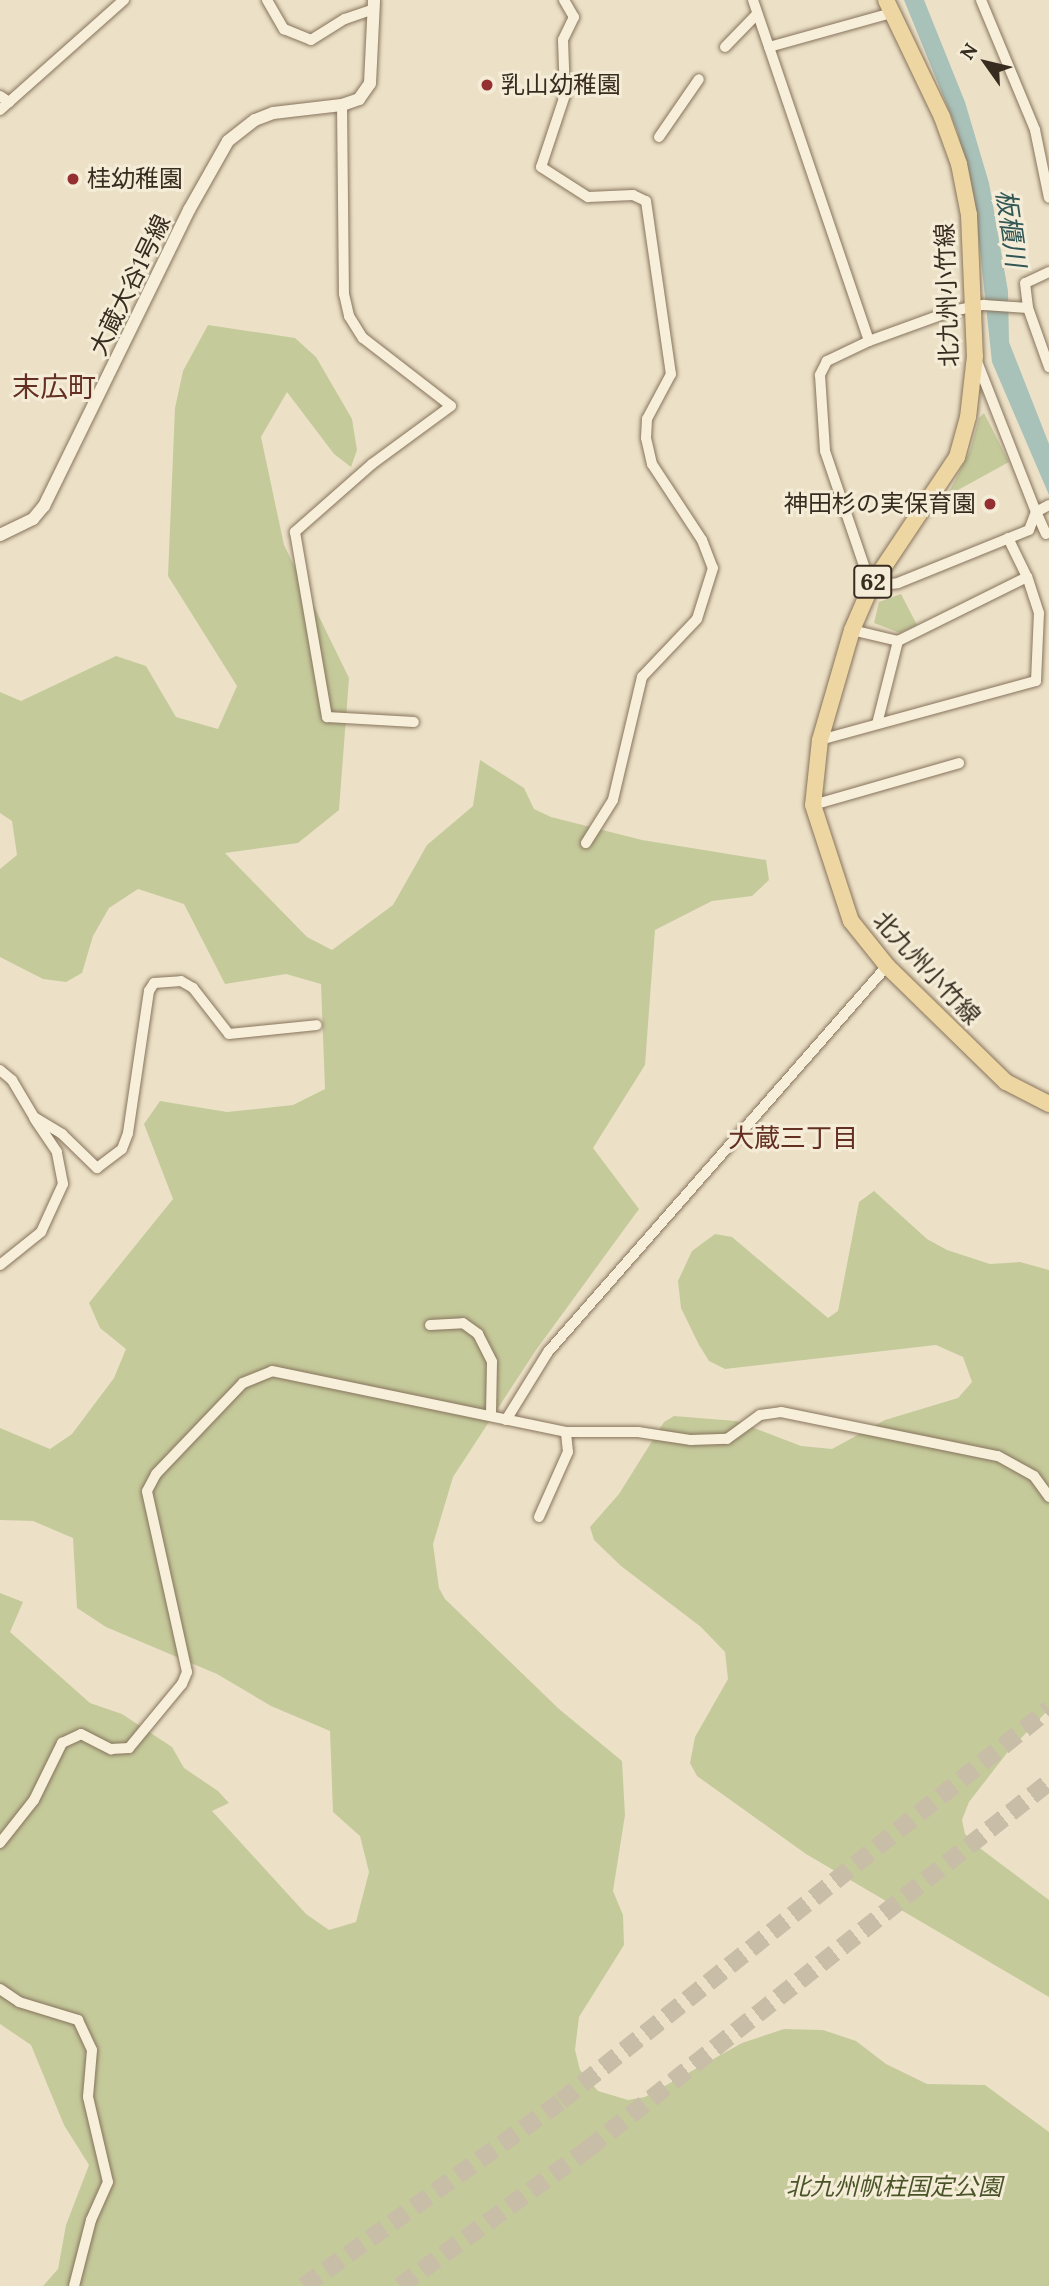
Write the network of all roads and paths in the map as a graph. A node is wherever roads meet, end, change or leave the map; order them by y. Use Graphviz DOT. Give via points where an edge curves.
graph roads {
  1 [pos="124,0"];
  2 [pos="267,0"];
  3 [pos="565,0"];
  4 [pos="753,0"];
  5 [pos="981,0"];
  6 [pos="372,5"];
  7 [pos="889,6"];
  8 [pos="757,13"];
  9 [pos="725,47"];
  10 [pos="769,47"];
  11 [pos="699,79"];
  12 [pos="0,96"];
  13 [pos="9,102"];
  14 [pos="342,105"];
  15 [pos="0,110"];
  16 [pos="659,137"];
  17 [pos="1049,198"];
  18 [pos="1049,272"];
  19 [pos="977,306"];
  20 [pos="1028,308"];
  21 [pos="869,341"];
  22 [pos="975,356"];
  23 [pos="1049,368"];
  24 [pos="1043,508"];
  25 [pos="1046,534"];
  26 [pos="0,535"];
  27 [pos="1008,538"];
  28 [pos="1027,577"];
  29 [pos="871,586"];
  30 [pos="852,630"];
  31 [pos="898,641"];
  32 [pos="414,722"];
  33 [pos="877,724"];
  34 [pos="820,740"];
  35 [pos="959,763"];
  36 [pos="813,805"];
  37 [pos="586,843"];
  38 [pos="887,966"];
  39 [pos="317,1025"];
  40 [pos="0,1070"];
  41 [pos="1049,1104"];
  42 [pos="34,1117"];
  43 [pos="0,1265"];
  44 [pos="430,1325"];
  45 [pos="491,1416"];
  46 [pos="506,1420"];
  47 [pos="566,1432"];
  48 [pos="1049,1497"];
  49 [pos="539,1517"];
  50 [pos="0,1843"];
  51 [pos="0,1989"];
  52 [pos="74,2286"];
  1 -- 13 [label="street"];
  2 -- 6 [label="street" via="284,29 311,40"];
  3 -- 37 [label="street" via="574,17 563,40 565,95 541,167 588,197 633,195 646,201 671,374 647,419 646,438 652,464 702,540 713,568 697,619 642,677 613,800"];
  4 -- 8 [label="street"];
  5 -- 17 [label="street" via="1031,119"];
  6 -- 14 [label="street" via="370,83 359,99"];
  7 -- 10 [label="street"];
  7 -- 19 [label="main road, 北九州小竹線 / 62" via="959,164 969,215"];
  8 -- 9 [label="street"];
  8 -- 10 [label="street"];
  10 -- 21 [label="street"];
  11 -- 16 [label="street"];
  12 -- 13 [label="street"];
  13 -- 15 [label="street"];
  14 -- 26 [label="street, 大蔵大谷1号線" via="273,113 255,120 228,141 189,210 44,506 33,519"];
  14 -- 32 [label="street" via="344,294 349,316 363,338 451,406 372,464 295,532 327,717"];
  18 -- 20 [label="street" via="1025,284"];
  19 -- 20 [label="street"];
  19 -- 21 [label="street"];
  19 -- 22 [label="main road, 北九州小竹線 / 62"];
  20 -- 23 [label="street"];
  21 -- 29 [label="street" via="827,361 820,375 825,451"];
  22 -- 24 [label="street"];
  22 -- 29 [label="main road, 北九州小竹線 / 62" via="968,416 957,457"];
  24 -- 25 [label="street"];
  24 -- 27 [label="street" via="1030,530"];
  27 -- 28 [label="street"];
  27 -- 29 [label="street" via="898,583"];
  28 -- 31 [label="street"];
  28 -- 33 [label="street" via="1039,613 1036,681"];
  29 -- 30 [label="main road, 北九州小竹線 / 62"];
  30 -- 31 [label="street"];
  30 -- 34 [label="main road, 北九州小竹線 / 62"];
  31 -- 33 [label="street"];
  33 -- 34 [label="street"];
  34 -- 36 [label="main road, 北九州小竹線 / 62"];
  35 -- 36 [label="street"];
  36 -- 38 [label="main road, 北九州小竹線 / 62" via="851,921"];
  38 -- 41 [label="main road, 北九州小竹線 / 62" via="1006,1082"];
  38 -- 46 [label="street" via="548,1352"];
  39 -- 42 [label="street" via="229,1034 193,988 181,981 154,984 149,990 135,1110 122,1149 97,1168 62,1134"];
  40 -- 42 [label="street" via="12,1080"];
  42 -- 43 [label="street" via="57,1152 63,1184 41,1232"];
  44 -- 45 [label="street" via="463,1323 478,1334 492,1362"];
  45 -- 46 [label="street"];
  45 -- 50 [label="street" via="272,1371 243,1383 156,1474 147,1491 187,1672 182,1684 129,1748 121,1751 81,1734 71,1736 51,1758 34,1800"];
  46 -- 47 [label="street"];
  47 -- 48 [label="street" via="638,1432 727,1440 760,1415 781,1412 998,1456 1034,1476"];
  47 -- 49 [label="street" via="568,1452"];
  51 -- 52 [label="street" via="19,2002 78,2020 92,2050 88,2096 107,2182 91,2220"];
}
